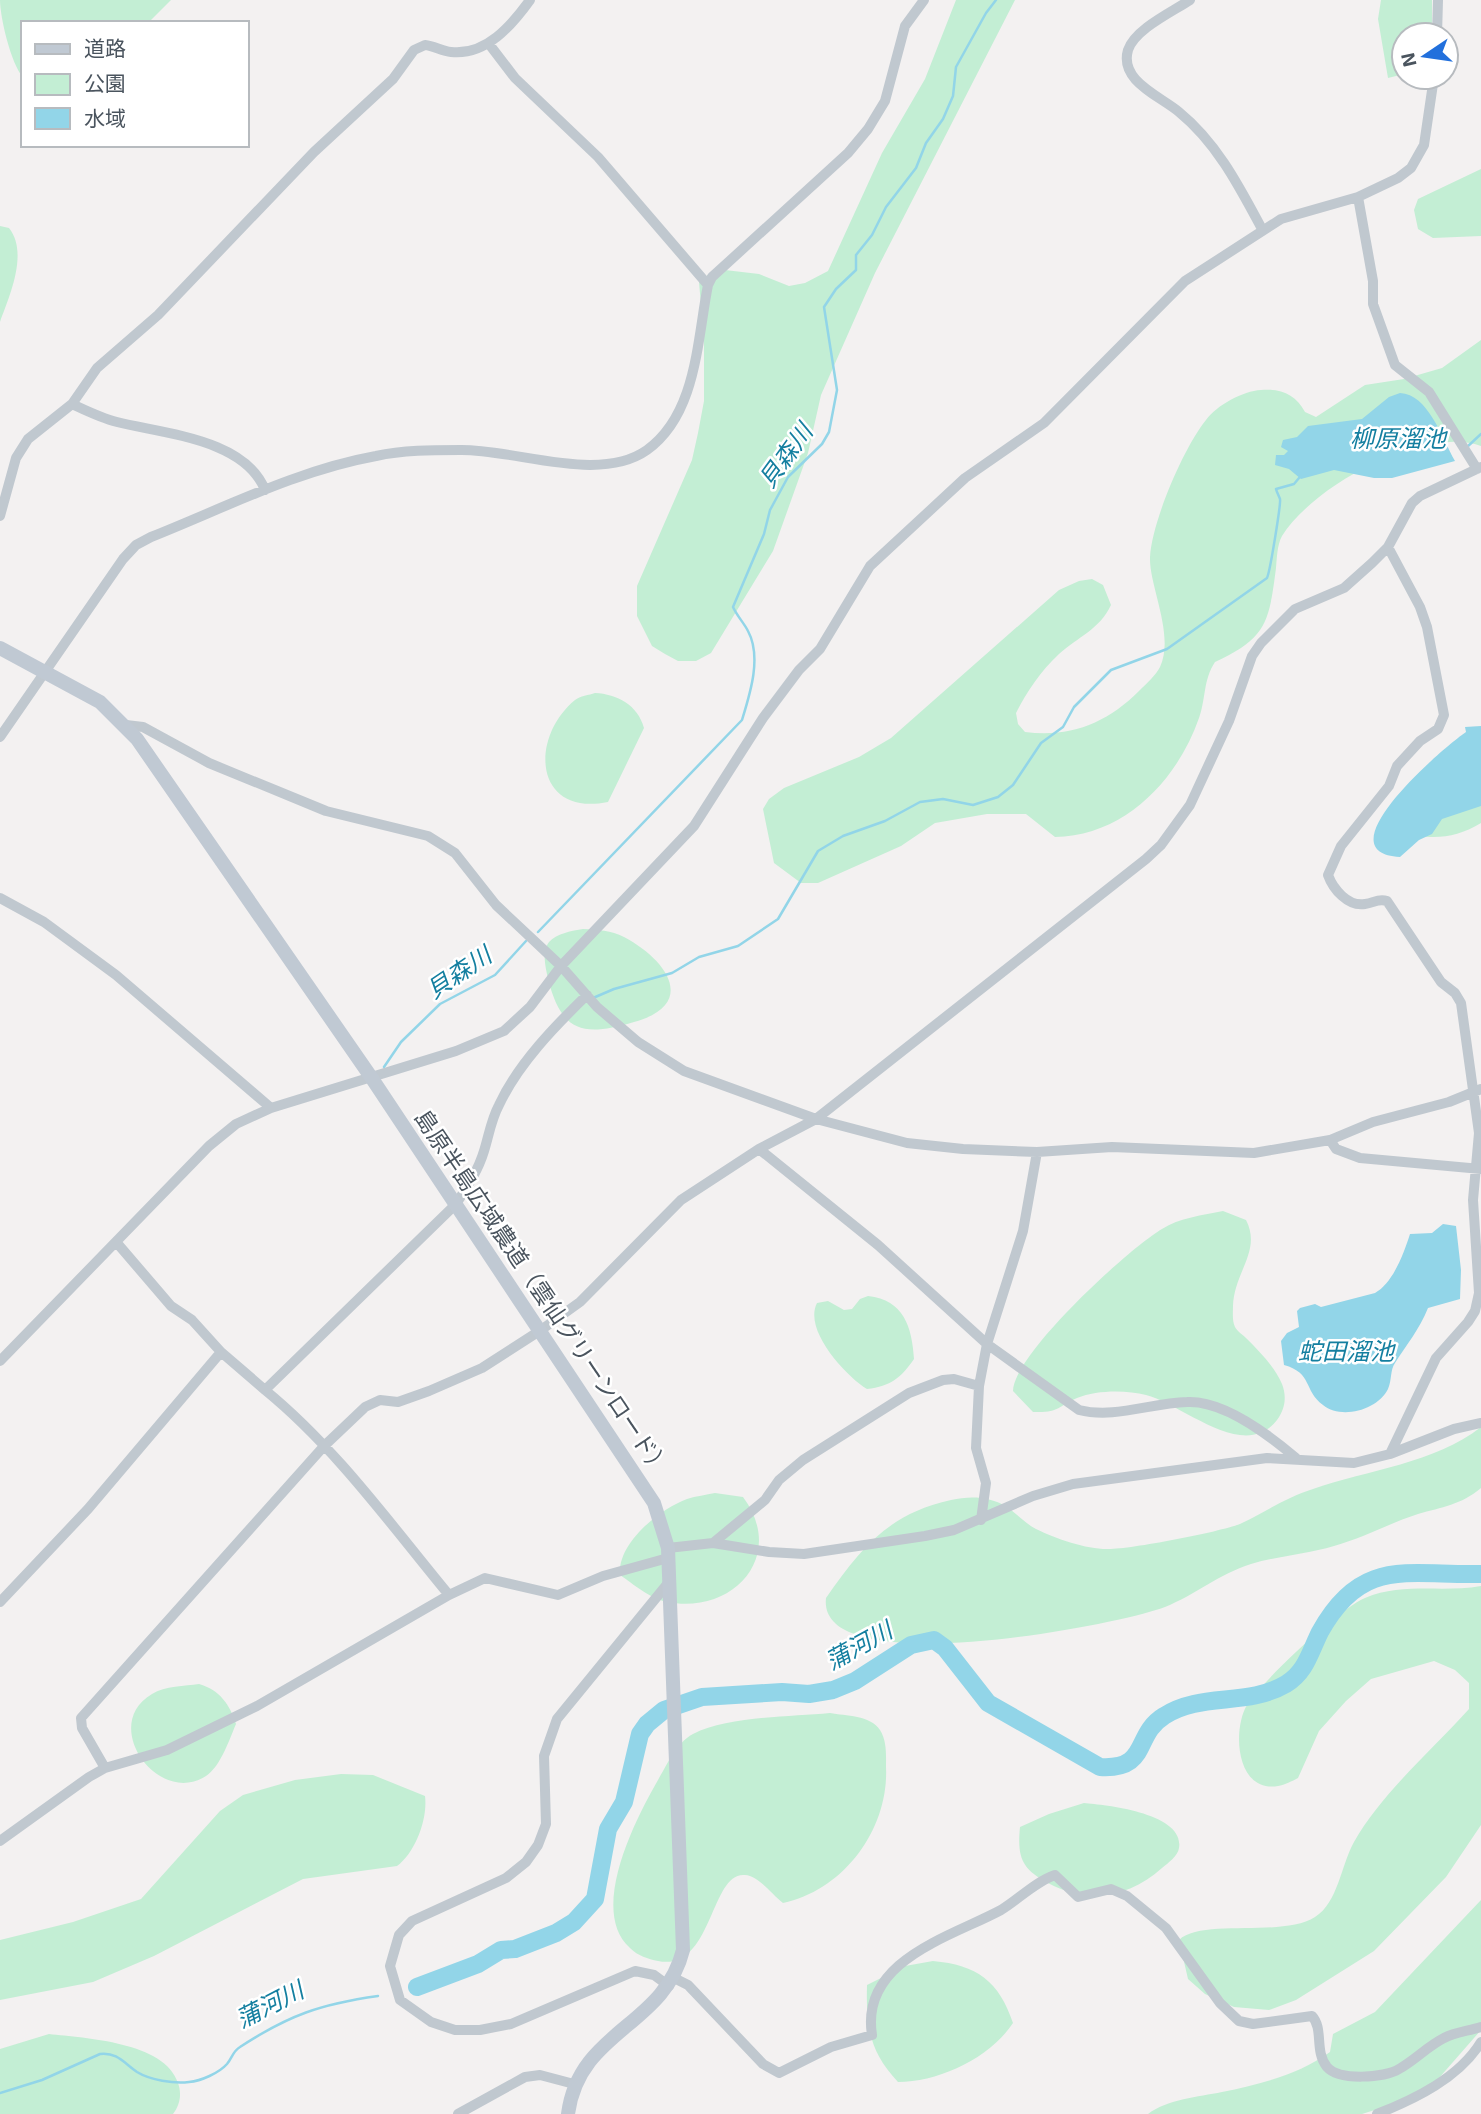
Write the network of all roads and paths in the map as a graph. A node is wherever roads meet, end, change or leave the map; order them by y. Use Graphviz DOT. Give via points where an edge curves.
graph roads {
  1 [pos="530,0"];
  2 [pos="924,0"];
  3 [pos="1190,0"];
  4 [pos="1438,0"];
  5 [pos="1437,21"];
  6 [pos="489,44"];
  7 [pos="1432,91"];
  8 [pos="1357,197"];
  9 [pos="1262,229"];
  10 [pos="708,285"];
  11 [pos="72,404"];
  12 [pos="1479,468"];
  13 [pos="265,490"];
  14 [pos="0,516"];
  15 [pos="1388,547"];
  16 [pos="0,648"];
  17 [pos="45,671"];
  18 [pos="126,725"];
  19 [pos="0,737"];
  20 [pos="0,898"];
  21 [pos="561,965"];
  22 [pos="587,995"];
  23 [pos="371,1077"];
  24 [pos="1478,1091"];
  25 [pos="271,1108"];
  26 [pos="816,1119"];
  27 [pos="1330,1140"];
  28 [pos="759,1149"];
  29 [pos="1037,1152"];
  30 [pos="1479,1168"];
  31 [pos="456,1204"];
  32 [pos="117,1243"];
  33 [pos="1478,1311"];
  34 [pos="541,1330"];
  35 [pos="987,1344"];
  36 [pos="221,1352"];
  37 [pos="0,1361"];
  38 [pos="979,1386"];
  39 [pos="265,1390"];
  40 [pos="1481,1423"];
  41 [pos="325,1445"];
  42 [pos="1390,1454"];
  43 [pos="1296,1458"];
  44 [pos="981,1520"];
  45 [pos="713,1543"];
  46 [pos="668,1553"];
  47 [pos="670,1581"];
  48 [pos="449,1595"];
  49 [pos="0,1602"];
  50 [pos="105,1768"];
  51 [pos="0,1841"];
  52 [pos="672,1982"];
  53 [pos="1481,2027"];
  54 [pos="1481,2042"];
  55 [pos="574,2084"];
  56 [pos="458,2114"];
  57 [pos="568,2114"];
  58 [pos="1377,2114"];
  1 -- 6 [label="street"];
  2 -- 10 [label="street" via="905,26 885,101 868,129 848,153 718,270"];
  3 -- 9 [label="street" via="1136,38 1128,52 1129,69 1134,79 1181,113 1212,145"];
  4 -- 5 [label="street"];
  6 -- 10 [label="street" via="516,78 598,157"];
  6 -- 11 [label="street" via="465,51 425,45 414,50 393,79 314,152 158,315 97,368"];
  7 -- 8 [label="street" via="1420,157 1398,178"];
  8 -- 9 [label="street" via="1300,212"];
  8 -- 12 [label="street" via="1373,304 1395,365 1429,392"];
  9 -- 21 [label="street" via="1185,281 1044,423 965,478 870,566 820,649 763,718 694,826"];
  10 -- 13 [label="street" via="682,409 666,432 628,461 598,465 464,450 410,452 341,464"];
  11 -- 13 [label="street" via="117,422 209,445 251,467"];
  11 -- 14 [label="street" via="28,439 16,458"];
  12 -- 15 [label="street" via="1420,496"];
  13 -- 17 [label="street" via="136,545"];
  15 -- 24 [label="street" via="1420,607 1444,715 1437,729 1397,766 1389,786 1341,846 1328,875 1336,890 1352,901 1387,901 1441,982 1455,993 1465,1016"];
  15 -- 26 [label="street" via="1344,588 1295,610 1261,643 1190,805 1161,845"];
  16 -- 17 [label="street, 島原半島広域農道（雲仙グリーンロード）"];
  17 -- 18 [label="street, 島原半島広域農道（雲仙グリーンロード）" via="100,702"];
  17 -- 19 [label="street"];
  18 -- 21 [label="street" via="143,727 209,764 326,811 428,836 455,853 496,905"];
  18 -- 23 [label="street, 島原半島広域農道（雲仙グリーンロード）"];
  20 -- 25 [label="street" via="44,922 116,975"];
  21 -- 22 [label="street"];
  21 -- 23 [label="street" via="530,1007 504,1031"];
  22 -- 26 [label="street" via="664,1061"];
  22 -- 31 [label="street" via="511,1083 491,1123 473,1177"];
  23 -- 25 [label="street"];
  23 -- 31 [label="street, 島原半島広域農道（雲仙グリーンロード）"];
  24 -- 27 [label="street" via="1373,1122"];
  24 -- 30 [label="street"];
  25 -- 32 [label="street" via="236,1124 209,1146"];
  26 -- 28 [label="street"];
  26 -- 29 [label="street" via="907,1143"];
  27 -- 29 [label="street" via="1254,1153 1112,1147"];
  27 -- 30 [label="street" via="1336,1149 1360,1158"];
  28 -- 34 [label="street" via="681,1200 580,1303"];
  28 -- 35 [label="street" via="878,1245"];
  29 -- 35 [label="street" via="1023,1231"];
  30 -- 33 [label="street" via="1473,1200"];
  31 -- 34 [label="street, 島原半島広域農道（雲仙グリーンロード）"];
  31 -- 39 [label="street"];
  32 -- 36 [label="street" via="170,1306 192,1320"];
  32 -- 37 [label="street"];
  33 -- 42 [label="street" via="1436,1358"];
  34 -- 41 [label="street" via="482,1368 398,1402 380,1400 365,1407"];
  34 -- 46 [label="street, 島原半島広域農道（雲仙グリーンロード）" via="644,1483 663,1524"];
  35 -- 38 [label="street"];
  35 -- 43 [label="street" via="1079,1410 1094,1414 1188,1401 1206,1404 1248,1422"];
  36 -- 39 [label="street"];
  36 -- 49 [label="street" via="88,1508"];
  38 -- 44 [label="street" via="976,1448 986,1483"];
  38 -- 45 [label="street" via="943,1380 909,1394 803,1460 779,1480 765,1500"];
  39 -- 41 [label="street"];
  40 -- 42 [label="street"];
  41 -- 48 [label="street"];
  41 -- 50 [label="street" via="81,1718"];
  42 -- 43 [label="street" via="1354,1462"];
  43 -- 44 [label="street" via="1073,1484"];
  44 -- 45 [label="street" via="925,1536 804,1554"];
  45 -- 46 [label="street"];
  46 -- 47 [label="street, 島原半島広域農道（雲仙グリーンロード）"];
  46 -- 48 [label="street" via="558,1595 485,1578"];
  47 -- 52 [label="street, 島原半島広域農道（雲仙グリーンロード）" via="684,1928 683,1950"];
  47 -- 52 [label="street" via="558,1719 544,1756 546,1824 526,1862 506,1878 412,1921 399,1935 390,1966 394,1988 405,2005 431,2022 455,2030 511,2024 635,1971"];
  48 -- 50 [label="street" via="257,1706 167,1750"];
  50 -- 51 [label="street"];
  52 -- 53 [label="street" via="688,1985 763,2064 779,2073 831,2047 872,2035 873,2004 882,1983 900,1964 1055,1875 1078,1897 1111,1889 1128,1896 1166,1928 1220,2003 1239,2021 1253,2024 1312,2016 1320,2056 1338,2075 1353,2078 1396,2071 1445,2037"];
  52 -- 55 [label="street, 島原半島広域農道（雲仙グリーンロード）" via="598,2049"];
  54 -- 58 [label="street" via="1438,2084"];
  55 -- 56 [label="street" via="540,2075 525,2077"];
  55 -- 57 [label="street, 島原半島広域農道（雲仙グリーンロード）"];
}
